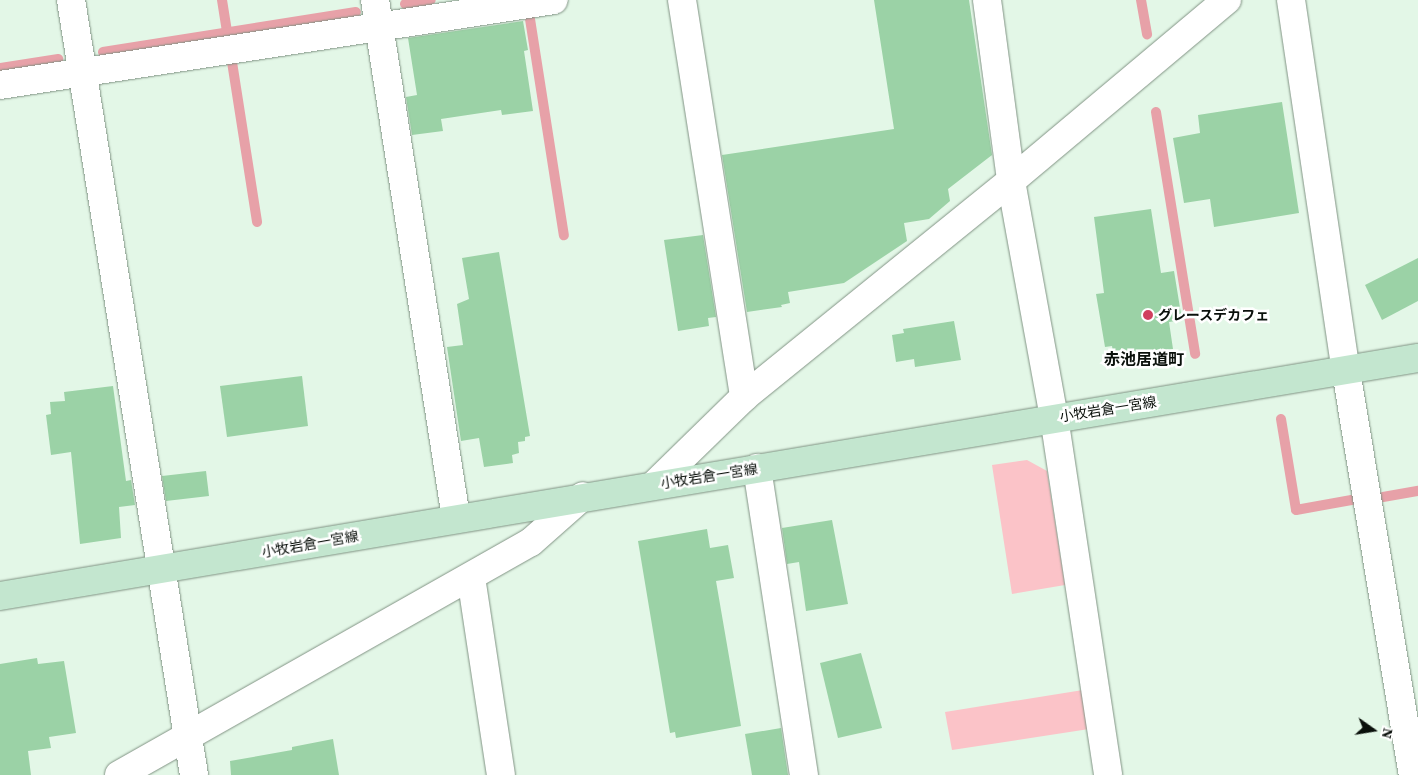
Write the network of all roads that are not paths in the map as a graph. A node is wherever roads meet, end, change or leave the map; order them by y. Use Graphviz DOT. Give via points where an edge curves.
graph roads {
  1 [pos="72,0"];
  2 [pos="375,0"];
  3 [pos="554,0"];
  4 [pos="682,0"];
  5 [pos="987,0"];
  6 [pos="1227,0"];
  7 [pos="1291,0"];
  8 [pos="379,27"];
  9 [pos="83,72"];
  10 [pos="0,85"];
  11 [pos="1011,181"];
  12 [pos="1418,358"];
  13 [pos="1346,371"];
  14 [pos="744,397"];
  15 [pos="1054,417"];
  16 [pos="757,468"];
  17 [pos="655,484"];
  18 [pos="582,496"];
  19 [pos="456,518"];
  20 [pos="161,570"];
  21 [pos="471,578"];
  22 [pos="0,596"];
  23 [pos="188,736"];
  24 [pos="119,775"];
  25 [pos="194,775"];
  26 [pos="501,775"];
  27 [pos="804,775"];
  28 [pos="1108,775"];
  29 [pos="1413,775"];
  1 -- 9 [label="street"];
  2 -- 8 [label="street"];
  3 -- 8 [label="street"];
  4 -- 14 [label="street"];
  5 -- 11 [label="street"];
  6 -- 11 [label="street"];
  7 -- 13 [label="street"];
  8 -- 9 [label="street"];
  8 -- 19 [label="street"];
  9 -- 10 [label="street"];
  9 -- 20 [label="street"];
  11 -- 14 [label="street"];
  11 -- 15 [label="street"];
  12 -- 13 [label="main road, 小牧岩倉一宮線"];
  13 -- 15 [label="main road, 小牧岩倉一宮線"];
  13 -- 29 [label="street"];
  14 -- 17 [label="street"];
  15 -- 16 [label="main road, 小牧岩倉一宮線"];
  15 -- 28 [label="street"];
  16 -- 17 [label="main road, 小牧岩倉一宮線"];
  16 -- 27 [label="street"];
  17 -- 18 [label="main road, 小牧岩倉一宮線"];
  18 -- 19 [label="main road, 小牧岩倉一宮線"];
  18 -- 21 [label="street" via="531,542"];
  19 -- 20 [label="main road, 小牧岩倉一宮線"];
  20 -- 22 [label="main road, 小牧岩倉一宮線"];
  20 -- 23 [label="street"];
  21 -- 23 [label="street"];
  21 -- 26 [label="street"];
  23 -- 24 [label="street"];
  23 -- 25 [label="street"];
}
